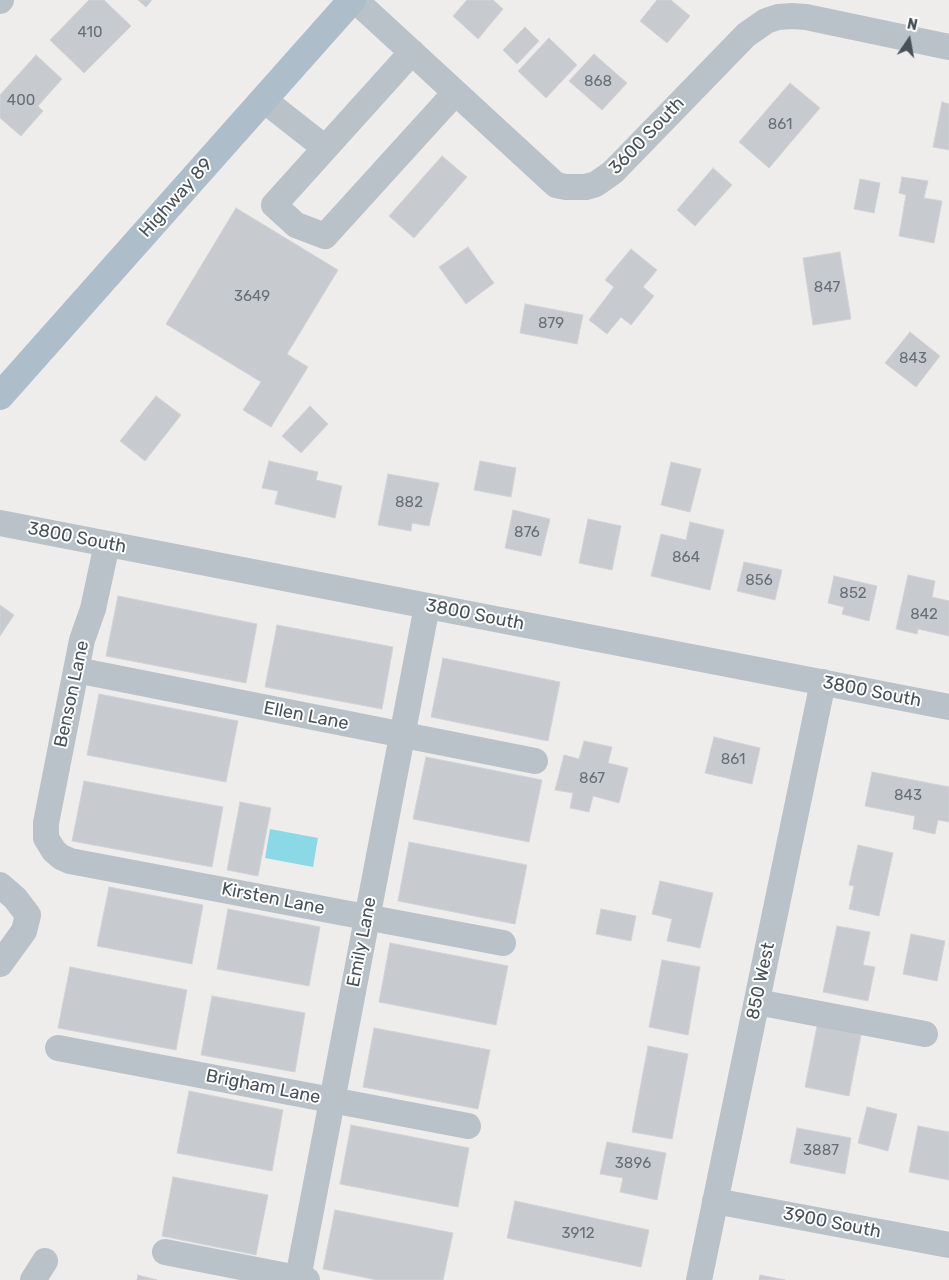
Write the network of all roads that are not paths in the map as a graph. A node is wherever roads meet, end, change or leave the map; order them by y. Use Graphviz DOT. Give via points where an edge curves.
graph roads {
  1 [pos="354,0"];
  2 [pos="949,47"];
  3 [pos="412,52"];
  4 [pos="455,92"];
  5 [pos="264,100"];
  6 [pos="325,148"];
  7 [pos="0,396"];
  8 [pos="0,523"];
  9 [pos="106,544"];
  10 [pos="426,606"];
  11 [pos="76,670"];
  12 [pos="823,682"];
  13 [pos="949,707"];
  14 [pos="402,735"];
  15 [pos="536,761"];
  16 [pos="48,845"];
  17 [pos="0,885"];
  18 [pos="367,917"];
  19 [pos="503,942"];
  20 [pos="0,964"];
  21 [pos="757,1002"];
  22 [pos="925,1034"];
  23 [pos="58,1048"];
  24 [pos="332,1101"];
  25 [pos="468,1126"];
  26 [pos="716,1201"];
  27 [pos="949,1245"];
  28 [pos="165,1252"];
  29 [pos="303,1279"];
  30 [pos="699,1280"];
  1 -- 3 [label="street, 3600 South"];
  1 -- 5 [label="main road, Highway 89"];
  2 -- 4 [label="street, 3600 South" via="806,17 766,21 746,35 613,172 596,184 576,188 556,185"];
  3 -- 4 [label="street, 3600 South"];
  3 -- 6 [label="street"];
  4 -- 6 [label="street" via="325,236 296,224 274,205"];
  5 -- 6 [label="street"];
  5 -- 7 [label="main road, Highway 89"];
  8 -- 9 [label="street, 3800 South"];
  9 -- 10 [label="street, 3800 South"];
  9 -- 11 [label="street, Benson Lane"];
  10 -- 12 [label="street, 3800 South"];
  10 -- 14 [label="street, Emily Lane"];
  11 -- 14 [label="street, Ellen Lane"];
  11 -- 16 [label="street, Benson Lane" via="46,823"];
  12 -- 13 [label="street, 3800 South"];
  12 -- 21 [label="street, 850 West"];
  14 -- 15 [label="street, Ellen Lane"];
  14 -- 18 [label="street, Emily Lane"];
  16 -- 18 [label="street, Kirsten Lane" via="70,861"];
  17 -- 20 [label="street" via="28,915 24,932"];
  18 -- 19 [label="street, Kirsten Lane"];
  18 -- 24 [label="street, Emily Lane"];
  21 -- 22 [label="street"];
  21 -- 26 [label="street, 850 West"];
  23 -- 24 [label="street, Brigham Lane"];
  24 -- 25 [label="street, Brigham Lane"];
  24 -- 29 [label="street, Emily Lane"];
  26 -- 27 [label="street, 3900 South"];
  26 -- 30 [label="street, 850 West"];
  28 -- 29 [label="street"];
}
